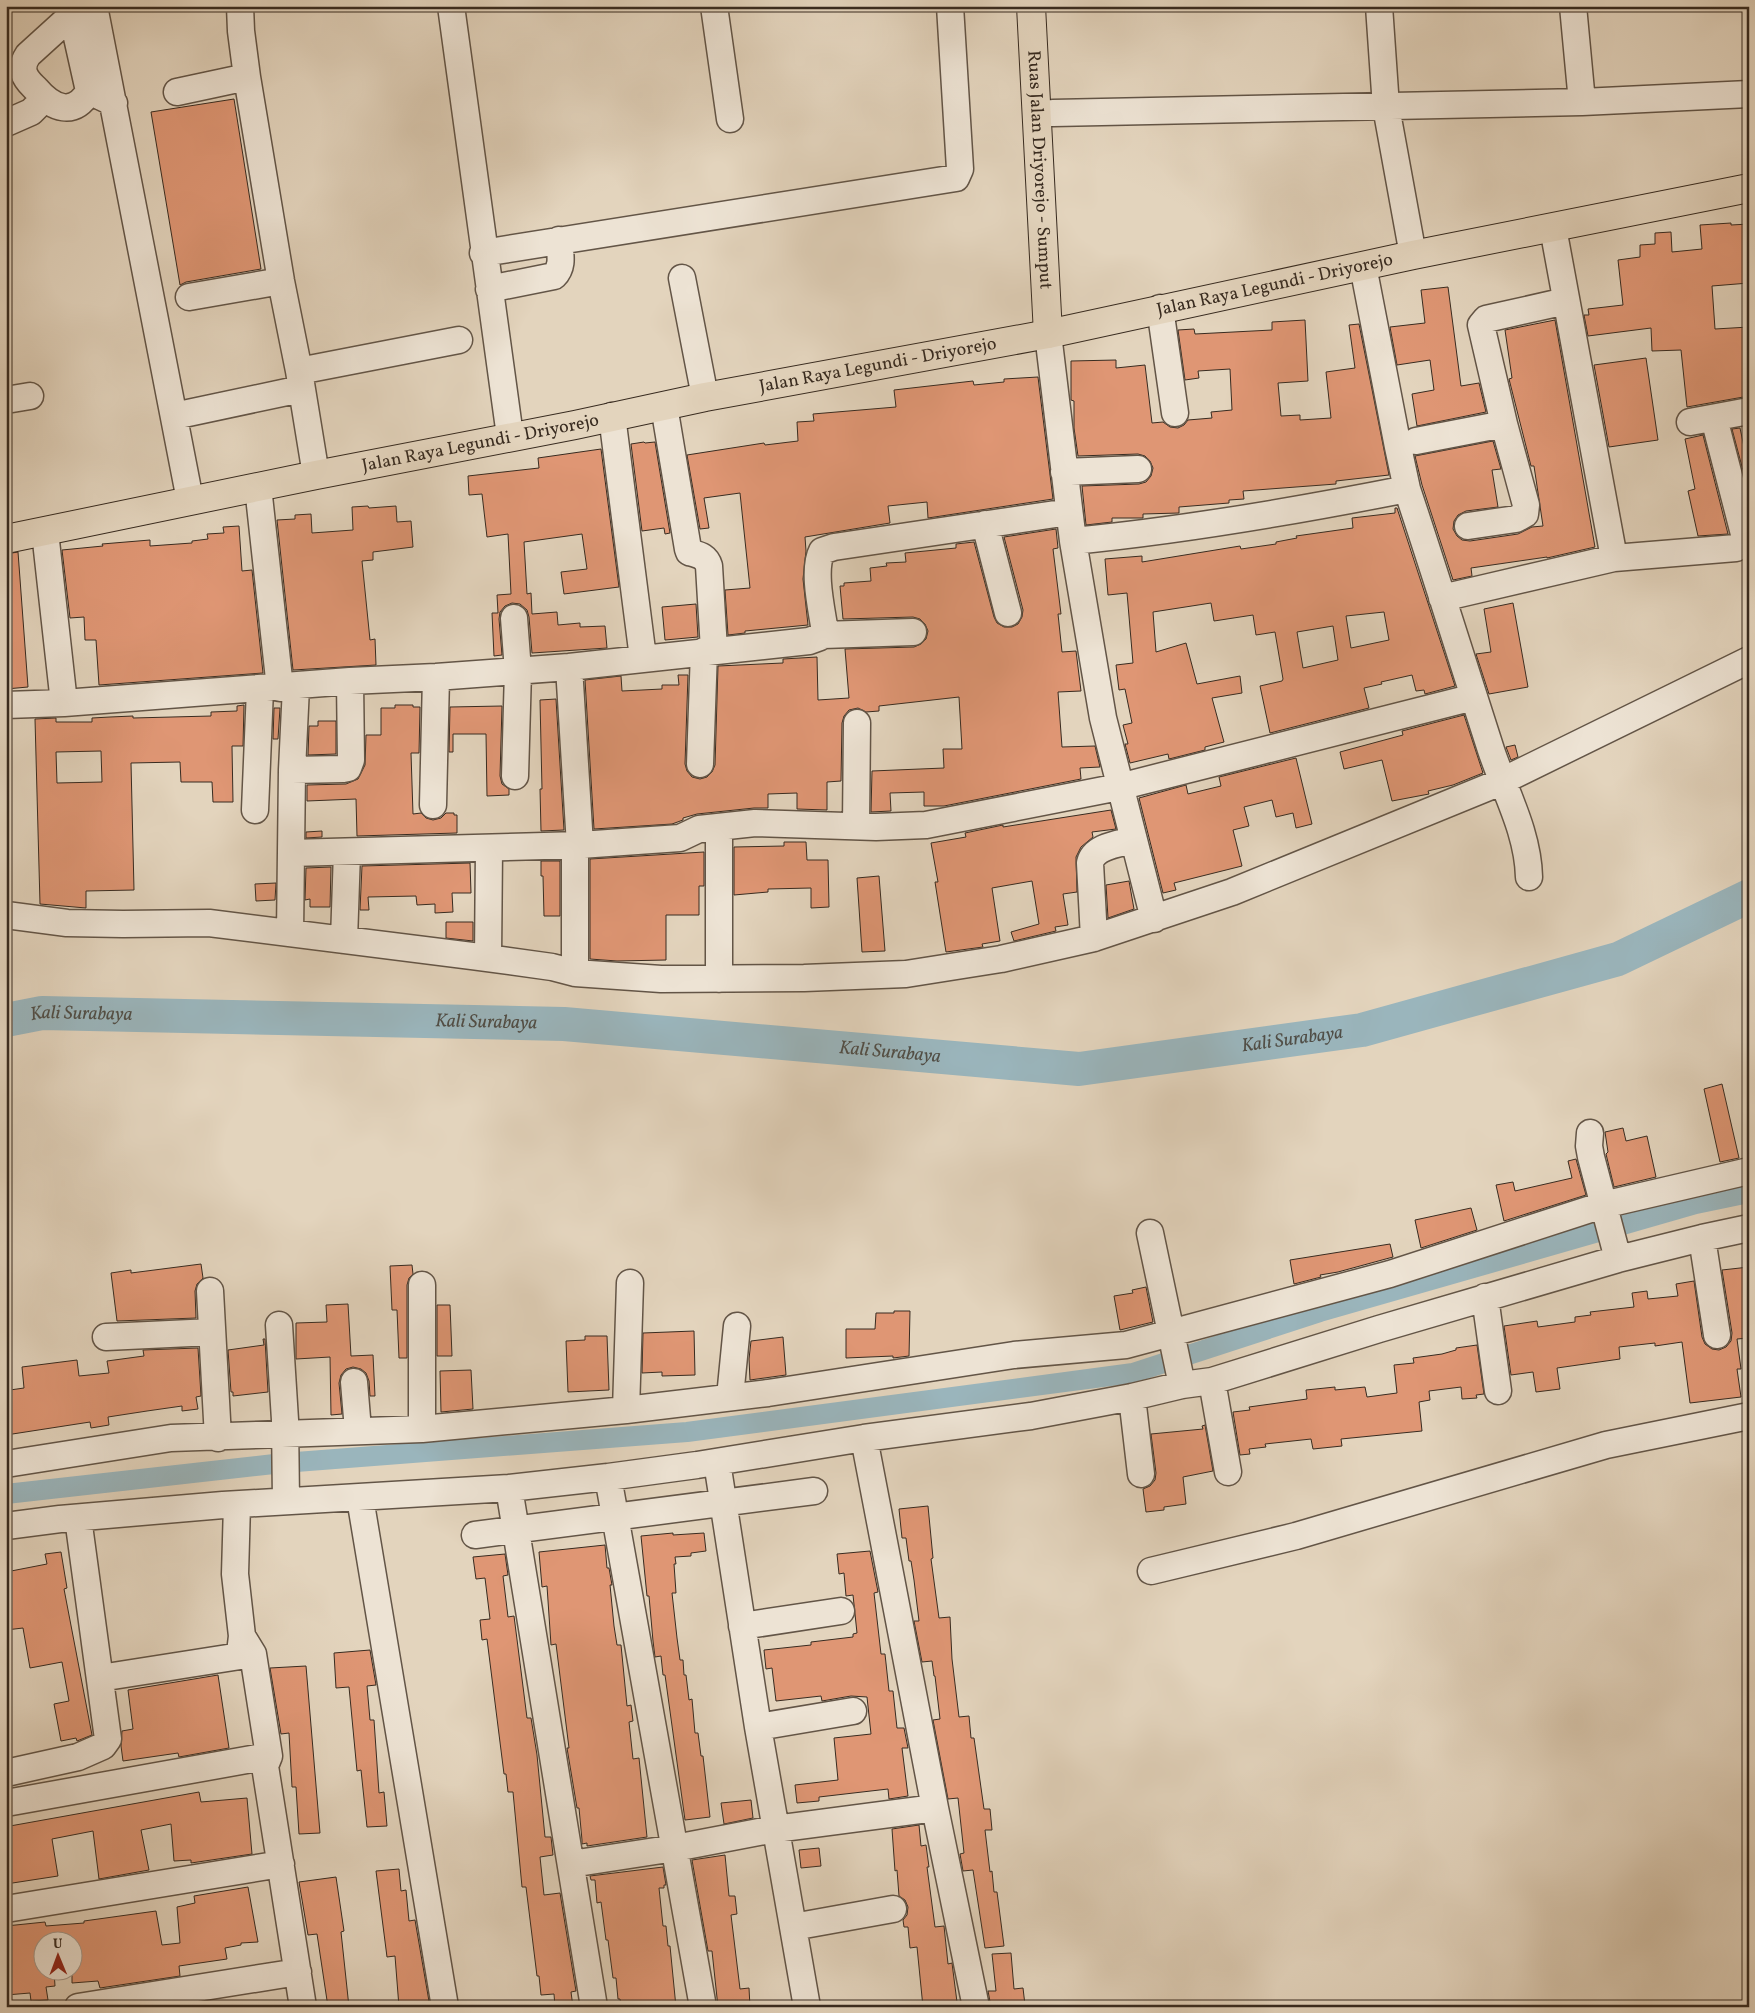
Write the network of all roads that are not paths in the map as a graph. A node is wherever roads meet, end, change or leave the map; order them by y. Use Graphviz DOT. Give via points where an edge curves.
graph roads {
  1 [pos="240,6"];
  2 [pos="451,6"];
  3 [pos="714,6"];
  4 [pos="950,6"];
  5 [pos="1031,6"];
  6 [pos="1379,6"];
  7 [pos="1573,6"];
  8 [pos="79,9"];
  9 [pos="247,77"];
  10 [pos="89,91"];
  11 [pos="177,92"];
  12 [pos="1749,94"];
  13 [pos="45,98"];
  14 [pos="1582,102"];
  15 [pos="114,103"];
  16 [pos="1386,107"];
  17 [pos="1052,113"];
  18 [pos="730,119"];
  19 [pos="6,123"];
  20 [pos="1749,188"];
  21 [pos="1553,228"];
  22 [pos="559,240"];
  23 [pos="484,252"];
  24 [pos="1413,255"];
  25 [pos="1363,266"];
  26 [pos="682,278"];
  27 [pos="281,281"];
  28 [pos="489,289"];
  29 [pos="189,297"];
  30 [pos="1566,301"];
  31 [pos="1160,308"];
  32 [pos="1048,334"];
  33 [pos="459,340"];
  34 [pos="300,380"];
  35 [pos="705,397"];
  36 [pos="664,406"];
  37 [pos="1749,411"];
  38 [pos="1175,412"];
  39 [pos="174,416"];
  40 [pos="612,416"];
  41 [pos="1504,424"];
  42 [pos="510,436"];
  43 [pos="1416,442"];
  44 [pos="1138,469"];
  45 [pos="1064,472"];
  46 [pos="316,475"];
  47 [pos="258,487"];
  48 [pos="1408,489"];
  49 [pos="190,500"];
  50 [pos="1069,512"];
  51 [pos="985,524"];
  52 [pos="1468,526"];
  53 [pos="45,532"];
  54 [pos="6,539"];
  55 [pos="1073,541"];
  56 [pos="1614,558"];
  57 [pos="1442,598"];
  58 [pos="1008,613"];
  59 [pos="514,618"];
  60 [pos="912,632"];
  61 [pos="823,635"];
  62 [pos="709,651"];
  63 [pos="643,658"];
  64 [pos="1749,660"];
  65 [pos="569,667"];
  66 [pos="518,671"];
  67 [pos="436,677"];
  68 [pos="350,682"];
  69 [pos="279,688"];
  70 [pos="1474,697"];
  71 [pos="64,704"];
  72 [pos="6,706"];
  73 [pos="857,723"];
  74 [pos="700,764"];
  75 [pos="292,770"];
  76 [pos="515,776"];
  77 [pos="1502,781"];
  78 [pos="1119,787"];
  79 [pos="433,805"];
  80 [pos="256,810"];
  81 [pos="856,826"];
  82 [pos="718,827"];
  83 [pos="1133,840"];
  84 [pos="578,845"];
  85 [pos="490,849"];
  86 [pos="347,852"];
  87 [pos="291,853"];
  88 [pos="1529,876"];
  89 [pos="6,915"];
  90 [pos="1154,919"];
  91 [pos="290,933"];
  92 [pos="1094,938"];
  93 [pos="344,940"];
  94 [pos="488,958"];
  95 [pos="575,973"];
  96 [pos="719,979"];
  97 [pos="1590,1134"];
  98 [pos="1749,1171"];
  99 [pos="1604,1208"];
  100 [pos="1749,1228"];
  101 [pos="1150,1233"];
  102 [pos="1702,1238"];
  103 [pos="1616,1250"];
  104 [pos="630,1282"];
  105 [pos="422,1285"];
  106 [pos="210,1291"];
  107 [pos="1485,1297"];
  108 [pos="279,1325"];
  109 [pos="737,1326"];
  110 [pos="212,1332"];
  111 [pos="1717,1335"];
  112 [pos="106,1337"];
  113 [pos="1171,1337"];
  114 [pos="1180,1380"];
  115 [pos="1212,1381"];
  116 [pos="354,1382"];
  117 [pos="1498,1391"];
  118 [pos="730,1397"];
  119 [pos="1132,1397"];
  120 [pos="626,1410"];
  121 [pos="1749,1416"];
  122 [pos="422,1429"];
  123 [pos="358,1430"];
  124 [pos="285,1436"];
  125 [pos="218,1438"];
  126 [pos="864,1438"];
  127 [pos="717,1462"];
  128 [pos="6,1464"];
  129 [pos="1228,1472"];
  130 [pos="1141,1474"];
  131 [pos="608,1477"];
  132 [pos="509,1488"];
  133 [pos="814,1491"];
  134 [pos="294,1496"];
  135 [pos="360,1498"];
  136 [pos="723,1501"];
  137 [pos="237,1505"];
  138 [pos="615,1516"];
  139 [pos="78,1518"];
  140 [pos="6,1526"];
  141 [pos="516,1530"];
  142 [pos="475,1535"];
  143 [pos="1151,1571"];
  144 [pos="841,1611"];
  145 [pos="742,1626"];
  146 [pos="245,1649"];
  147 [pos="100,1678"];
  148 [pos="853,1711"];
  149 [pos="758,1727"];
  150 [pos="263,1760"];
  151 [pos="6,1773"];
  152 [pos="6,1803"];
  153 [pos="935,1808"];
  154 [pos="776,1829"];
  155 [pos="675,1848"];
  156 [pos="281,1864"];
  157 [pos="571,1864"];
  158 [pos="6,1909"];
  159 [pos="894,1909"];
  160 [pos="793,1927"];
  161 [pos="298,1972"];
  162 [pos="78,2007"];
  163 [pos="303,2007"];
  164 [pos="445,2007"];
  165 [pos="594,2007"];
  166 [pos="703,2007"];
  167 [pos="807,2007"];
  168 [pos="976,2007"];
  1 -- 9 [label="street"];
  2 -- 23 [label="street"];
  3 -- 18 [label="street"];
  4 -- 22 [label="street" via="960,169 956,178"];
  5 -- 32 [label="main road, Ruas Jalan Driyorejo - Sumput"];
  6 -- 16 [label="street"];
  7 -- 14 [label="street"];
  8 -- 10 [label="street"];
  8 -- 13 [label="street" via="23,63 26,78"];
  8 -- 15 [label="street"];
  9 -- 11 [label="street"];
  9 -- 27 [label="street"];
  10 -- 13 [label="street" via="83,101 66,108 55,106"];
  10 -- 15 [label="street"];
  12 -- 14 [label="street"];
  13 -- 19 [label="street" via="30,112"];
  14 -- 16 [label="street"];
  15 -- 39 [label="street"];
  16 -- 17 [label="street"];
  16 -- 24 [label="street"];
  20 -- 21 [label="main road, Jalan Raya Legundi - Driyorejo"];
  21 -- 24 [label="main road, Jalan Raya Legundi - Driyorejo"];
  21 -- 30 [label="street"];
  22 -- 23 [label="street"];
  22 -- 28 [label="street" via="562,260 554,276"];
  23 -- 28 [label="street"];
  24 -- 25 [label="main road, Jalan Raya Legundi - Driyorejo"];
  25 -- 31 [label="main road, Jalan Raya Legundi - Driyorejo"];
  25 -- 48 [label="street"];
  26 -- 35 [label="street"];
  27 -- 29 [label="street"];
  27 -- 34 [label="street"];
  28 -- 42 [label="street"];
  30 -- 41 [label="street" via="1486,319 1481,325"];
  30 -- 56 [label="street"];
  31 -- 32 [label="main road, Jalan Raya Legundi - Driyorejo"];
  31 -- 38 [label="street"];
  32 -- 35 [label="main road, Jalan Raya Legundi - Driyorejo"];
  32 -- 45 [label="street"];
  33 -- 34 [label="street"];
  34 -- 39 [label="street"];
  34 -- 46 [label="street"];
  35 -- 36 [label="main road, Jalan Raya Legundi - Driyorejo"];
  36 -- 40 [label="main road, Jalan Raya Legundi - Driyorejo"];
  36 -- 62 [label="street" via="688,549 704,557 709,566"];
  37 -- 56 [label="street" via="1702,420 1744,534 1744,542 1725,550"];
  39 -- 49 [label="street"];
  40 -- 42 [label="main road, Jalan Raya Legundi - Driyorejo"];
  40 -- 63 [label="street"];
  41 -- 43 [label="street"];
  41 -- 52 [label="street" via="1526,505 1525,514 1516,519"];
  42 -- 46 [label="main road, Jalan Raya Legundi - Driyorejo"];
  44 -- 45 [label="street"];
  45 -- 50 [label="street"];
  46 -- 47 [label="main road, Jalan Raya Legundi - Driyorejo"];
  47 -- 49 [label="main road, Jalan Raya Legundi - Driyorejo"];
  47 -- 69 [label="street"];
  48 -- 55 [label="street" via="1225,523"];
  48 -- 57 [label="street"];
  49 -- 53 [label="main road, Jalan Raya Legundi - Driyorejo"];
  50 -- 51 [label="street"];
  50 -- 55 [label="street"];
  51 -- 58 [label="street"];
  51 -- 61 [label="street" via="822,551 818,570"];
  53 -- 54 [label="main road, Jalan Raya Legundi - Driyorejo"];
  53 -- 71 [label="street"];
  55 -- 78 [label="street" via="1102,718"];
  56 -- 57 [label="street"];
  57 -- 70 [label="street"];
  59 -- 66 [label="street"];
  60 -- 61 [label="street"];
  61 -- 62 [label="street" via="809,641"];
  62 -- 63 [label="street"];
  62 -- 74 [label="street"];
  63 -- 65 [label="street"];
  64 -- 77 [label="street"];
  65 -- 66 [label="street"];
  65 -- 84 [label="street"];
  66 -- 67 [label="street"];
  66 -- 76 [label="street"];
  67 -- 68 [label="street"];
  67 -- 79 [label="street"];
  68 -- 69 [label="street"];
  68 -- 75 [label="street" via="351,760 348,768"];
  69 -- 71 [label="street"];
  69 -- 75 [label="street"];
  69 -- 80 [label="street"];
  70 -- 77 [label="street"];
  70 -- 78 [label="street"];
  71 -- 72 [label="street"];
  73 -- 81 [label="street"];
  75 -- 87 [label="street"];
  77 -- 88 [label="street" via="1524,836"];
  77 -- 90 [label="street" via="1321,857"];
  78 -- 81 [label="street" via="926,825"];
  78 -- 83 [label="street"];
  81 -- 82 [label="street" via="755,823"];
  82 -- 84 [label="street" via="699,828 680,838"];
  82 -- 96 [label="street"];
  83 -- 90 [label="street"];
  83 -- 92 [label="street" via="1091,856"];
  84 -- 85 [label="street"];
  84 -- 95 [label="street"];
  85 -- 86 [label="street"];
  85 -- 94 [label="street"];
  86 -- 87 [label="street"];
  86 -- 93 [label="street"];
  87 -- 91 [label="street"];
  89 -- 91 [label="street" via="67,923 209,923"];
  90 -- 92 [label="street"];
  91 -- 93 [label="street"];
  92 -- 96 [label="street" via="1001,959 906,974"];
  93 -- 94 [label="street"];
  94 -- 95 [label="street"];
  95 -- 96 [label="street" via="661,980"];
  97 -- 99 [label="street" via="1591,1157"];
  98 -- 99 [label="street"];
  99 -- 103 [label="street"];
  99 -- 113 [label="street"];
  100 -- 102 [label="street"];
  101 -- 113 [label="street"];
  102 -- 103 [label="street"];
  102 -- 111 [label="street"];
  103 -- 107 [label="street"];
  104 -- 120 [label="street"];
  105 -- 122 [label="street"];
  106 -- 110 [label="street"];
  107 -- 115 [label="street"];
  107 -- 117 [label="street"];
  108 -- 124 [label="street"];
  109 -- 118 [label="street"];
  110 -- 112 [label="street"];
  110 -- 125 [label="street"];
  113 -- 114 [label="street"];
  113 -- 118 [label="street" via="1126,1345 1014,1355"];
  114 -- 115 [label="street"];
  114 -- 119 [label="street"];
  115 -- 129 [label="street"];
  116 -- 123 [label="street"];
  118 -- 120 [label="street"];
  119 -- 126 [label="street" via="1031,1416"];
  119 -- 130 [label="street"];
  120 -- 122 [label="street"];
  121 -- 143 [label="street" via="1606,1445 1296,1536"];
  122 -- 123 [label="street"];
  123 -- 124 [label="street"];
  124 -- 125 [label="street"];
  124 -- 134 [label="street"];
  125 -- 128 [label="street" via="171,1438"];
  126 -- 127 [label="street"];
  126 -- 153 [label="street"];
  127 -- 131 [label="street"];
  127 -- 136 [label="street"];
  131 -- 132 [label="street"];
  131 -- 138 [label="street"];
  132 -- 135 [label="street"];
  132 -- 141 [label="street"];
  133 -- 136 [label="street"];
  134 -- 135 [label="street"];
  134 -- 137 [label="street"];
  135 -- 164 [label="street"];
  136 -- 138 [label="street"];
  136 -- 145 [label="street"];
  137 -- 139 [label="street"];
  137 -- 146 [label="street" via="235,1574"];
  138 -- 141 [label="street"];
  138 -- 155 [label="street"];
  139 -- 140 [label="street"];
  139 -- 147 [label="street"];
  141 -- 142 [label="street"];
  141 -- 157 [label="street"];
  144 -- 145 [label="street"];
  145 -- 149 [label="street"];
  146 -- 147 [label="street"];
  146 -- 150 [label="street"];
  147 -- 151 [label="street" via="108,1732 104,1746 78,1757"];
  148 -- 149 [label="street"];
  149 -- 154 [label="street"];
  150 -- 152 [label="street"];
  150 -- 156 [label="street"];
  153 -- 154 [label="street"];
  153 -- 168 [label="street"];
  154 -- 155 [label="street"];
  154 -- 160 [label="street"];
  155 -- 157 [label="street"];
  155 -- 166 [label="street"];
  156 -- 158 [label="street"];
  156 -- 161 [label="street"];
  157 -- 165 [label="street"];
  159 -- 160 [label="street"];
  160 -- 167 [label="street"];
  161 -- 162 [label="street"];
  161 -- 163 [label="street"];
}
